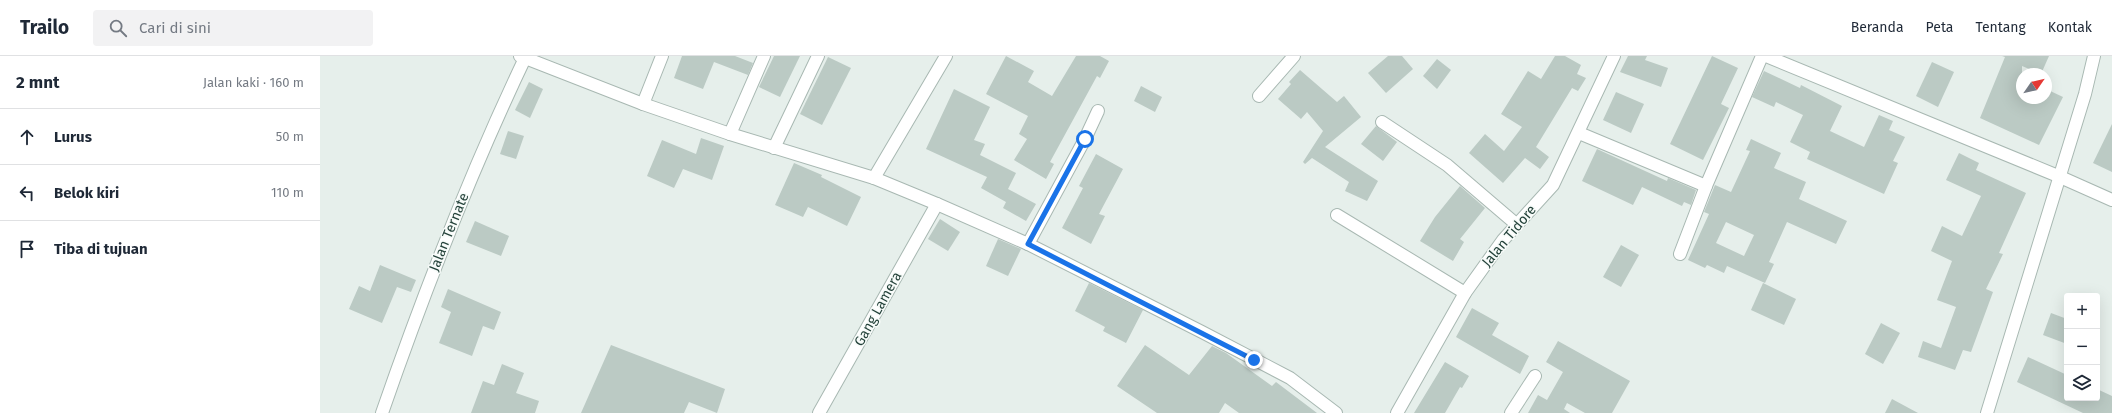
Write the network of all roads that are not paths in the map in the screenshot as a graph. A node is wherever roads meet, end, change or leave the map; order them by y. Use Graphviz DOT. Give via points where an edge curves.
graph roads {
  1 [pos="524,56"];
  2 [pos="662,56"];
  3 [pos="764,56"];
  4 [pos="818,56"];
  5 [pos="946,56"];
  6 [pos="1294,56"];
  7 [pos="1614,56"];
  8 [pos="1762,56"];
  9 [pos="1766,56"];
  10 [pos="2094,56"];
  11 [pos="1259,96"];
  12 [pos="643,104"];
  13 [pos="1098,111"];
  14 [pos="1382,122"];
  15 [pos="1579,133"];
  16 [pos="730,134"];
  17 [pos="774,148"];
  18 [pos="2058,176"];
  19 [pos="874,178"];
  20 [pos="1706,186"];
  21 [pos="2112,200"];
  22 [pos="937,204"];
  23 [pos="1337,215"];
  24 [pos="1516,224"];
  25 [pos="1028,244"];
  26 [pos="1680,254"];
  27 [pos="1465,292"];
  28 [pos="1535,376"];
  29 [pos="382,413"];
  30 [pos="820,413"];
  31 [pos="1336,413"];
  32 [pos="1397,413"];
  33 [pos="1511,413"];
  34 [pos="1987,413"];
  1 -- 12 [label="street"];
  1 -- 29 [label="street, Jalan Ternate" via="432,274"];
  2 -- 12 [label="street"];
  3 -- 16 [label="street"];
  4 -- 17 [label="street"];
  5 -- 19 [label="street"];
  6 -- 11 [label="street"];
  7 -- 15 [label="street, Jalan Tidore"];
  8 -- 20 [label="street"];
  9 -- 18 [label="street"];
  10 -- 18 [label="street" via="2085,94"];
  12 -- 16 [label="street"];
  13 -- 25 [label="street"];
  14 -- 24 [label="street" via="1447,165"];
  15 -- 20 [label="street"];
  15 -- 24 [label="street, Jalan Tidore" via="1552,185"];
  16 -- 17 [label="street"];
  17 -- 19 [label="street"];
  18 -- 21 [label="street"];
  18 -- 34 [label="street"];
  19 -- 22 [label="street"];
  20 -- 26 [label="street"];
  22 -- 25 [label="street"];
  22 -- 30 [label="street, Gang Lamera"];
  23 -- 27 [label="street"];
  24 -- 27 [label="street, Jalan Tidore"];
  25 -- 31 [label="street" via="1290,378"];
  27 -- 32 [label="street, Jalan Tidore"];
  28 -- 33 [label="street"];
}
